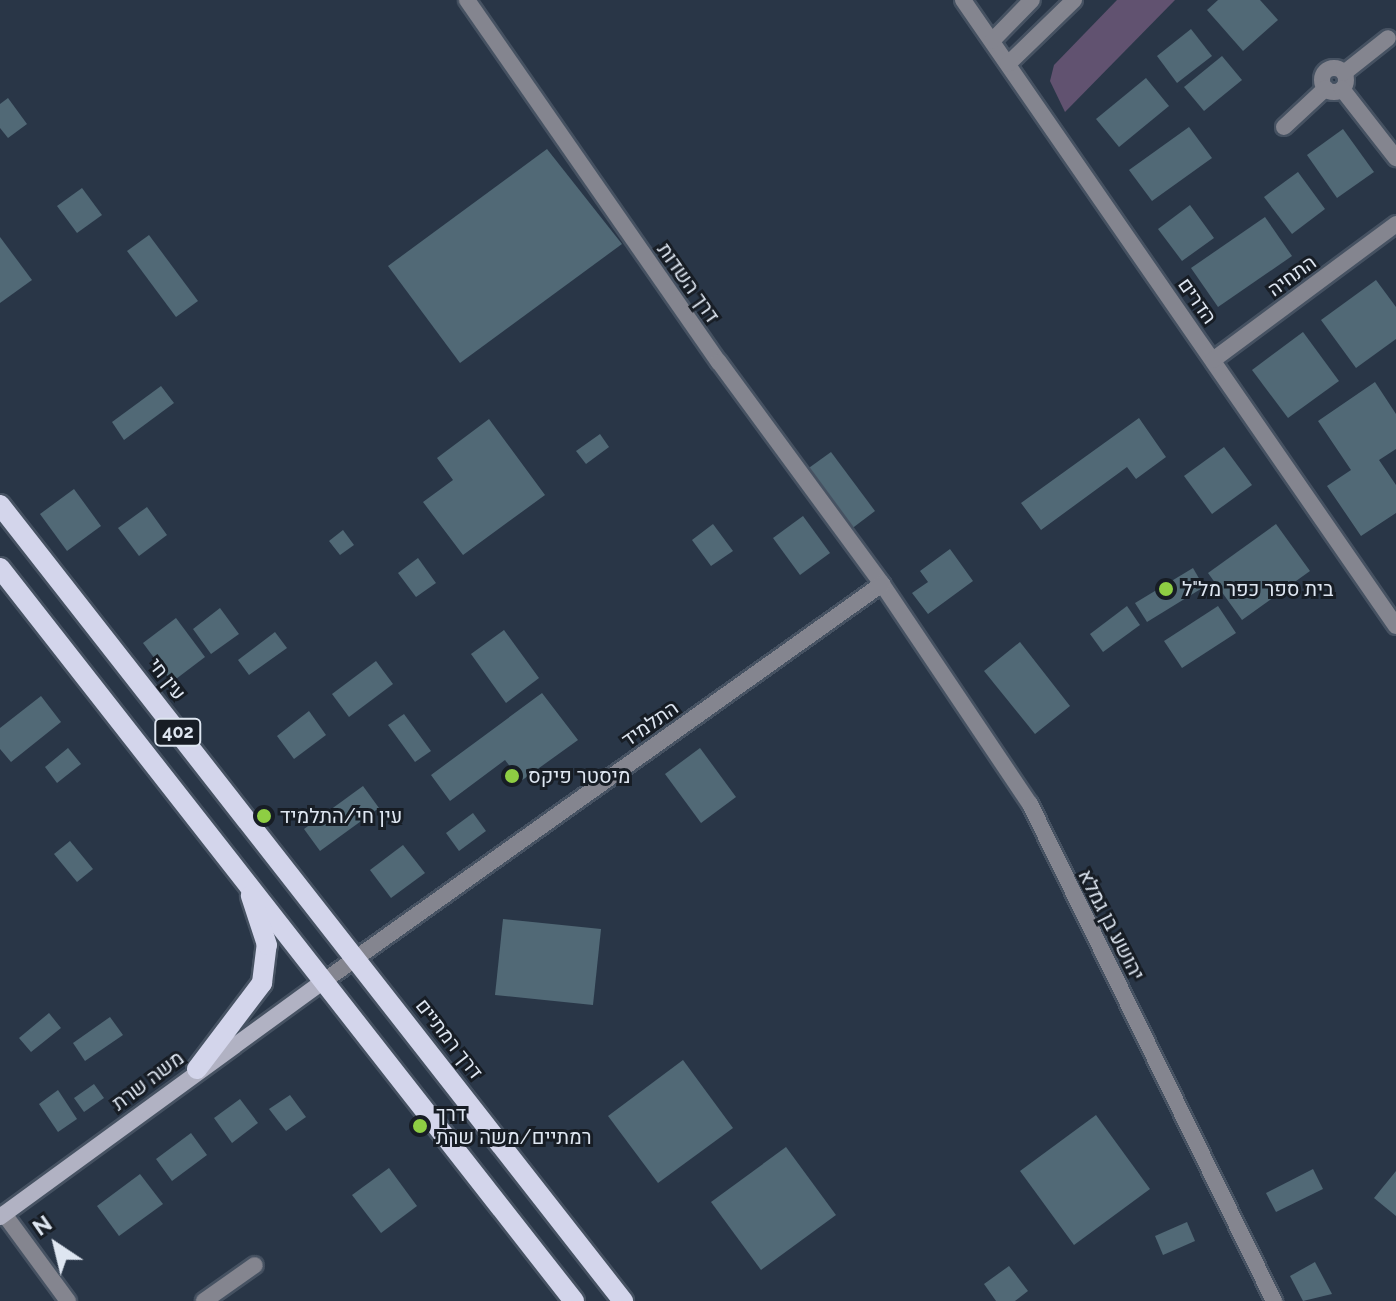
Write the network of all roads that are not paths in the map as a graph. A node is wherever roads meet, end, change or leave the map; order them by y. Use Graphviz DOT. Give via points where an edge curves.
graph roads {
  1 [pos="467,0"];
  2 [pos="963,0"];
  3 [pos="1032,0"];
  4 [pos="1074,0"];
  5 [pos="1388,38"];
  6 [pos="992,41"];
  7 [pos="1008,64"];
  8 [pos="1337,83"];
  9 [pos="1284,127"];
  10 [pos="1396,158"];
  11 [pos="1396,224"];
  12 [pos="1213,360"];
  13 [pos="0,505"];
  14 [pos="0,568"];
  15 [pos="882,584"];
  16 [pos="1396,626"];
  17 [pos="245,881"];
  18 [pos="356,958"];
  19 [pos="324,981"];
  20 [pos="197,1069"];
  21 [pos="2,1215"];
  22 [pos="255,1265"];
  23 [pos="68,1301"];
  24 [pos="204,1301"];
  25 [pos="574,1301"];
  26 [pos="623,1301"];
  27 [pos="1274,1301"];
  1 -- 15 [label="street, דרך השדות" via="719,362"];
  2 -- 6 [label="street, הדרים"];
  3 -- 6 [label="street"];
  4 -- 7 [label="street"];
  5 -- 8 [label="street"];
  6 -- 7 [label="street, הדרים"];
  7 -- 12 [label="street, הדרים"];
  8 -- 9 [label="street"];
  8 -- 10 [label="street"];
  11 -- 12 [label="street, התחיה"];
  12 -- 16 [label="street, הדרים"];
  13 -- 18 [label="main road, עין חי / 402"];
  14 -- 17 [label="main road, 402"];
  15 -- 18 [label="street, התלמיד"];
  15 -- 27 [label="street, יהושע בן גמלא" via="1030,804"];
  17 -- 19 [label="main road, 402"];
  17 -- 20 [label="main road" via="267,945 262,983"];
  18 -- 19 [label="street, התלמיד"];
  18 -- 26 [label="main road, דרך רמתיים / 402"];
  19 -- 20 [label="street, משה שרת"];
  19 -- 25 [label="main road, 402"];
  20 -- 21 [label="street, משה שרת"];
  21 -- 23 [label="street"];
  22 -- 24 [label="street"];
}
